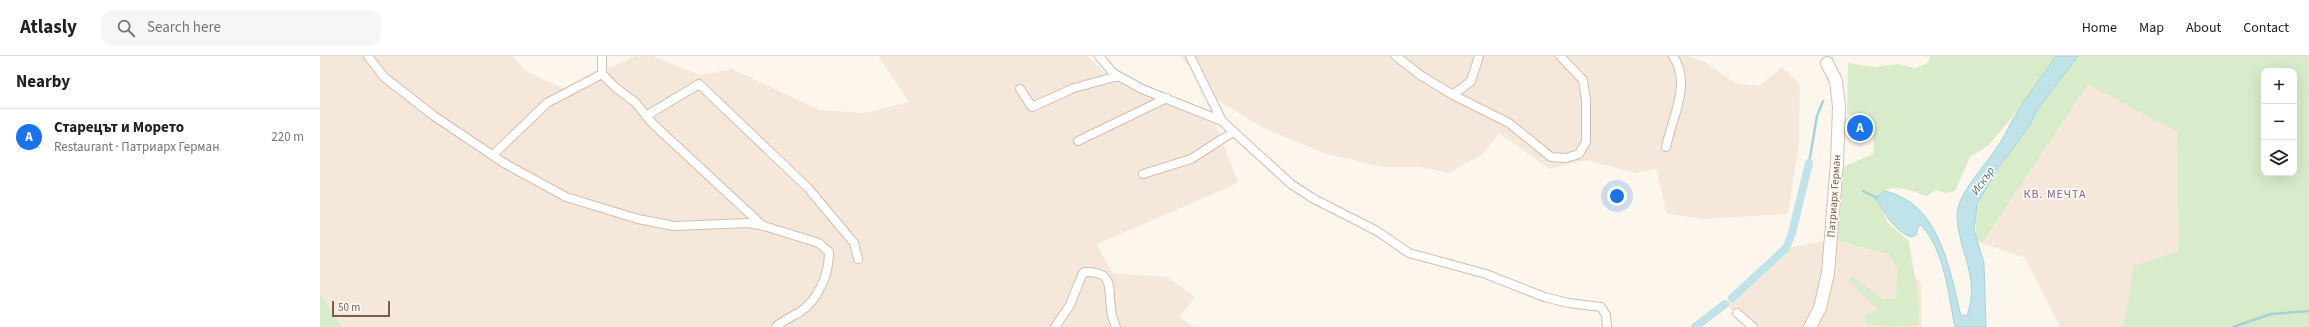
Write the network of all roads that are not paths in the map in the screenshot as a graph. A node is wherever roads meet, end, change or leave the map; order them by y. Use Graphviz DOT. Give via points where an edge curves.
graph roads {
  1 [pos="368,56"];
  2 [pos="602,56"];
  3 [pos="1099,56"];
  4 [pos="1190,56"];
  5 [pos="1396,56"];
  6 [pos="1479,56"];
  7 [pos="1560,56"];
  8 [pos="1673,56"];
  9 [pos="1827,63"];
  10 [pos="602,74"];
  11 [pos="1118,76"];
  12 [pos="1020,89"];
  13 [pos="1453,95"];
  14 [pos="1167,98"];
  15 [pos="646,116"];
  16 [pos="1222,121"];
  17 [pos="1233,132"];
  18 [pos="1078,141"];
  19 [pos="1666,148"];
  20 [pos="493,155"];
  21 [pos="1143,174"];
  22 [pos="764,226"];
  23 [pos="858,259"];
  24 [pos="1737,313"];
  25 [pos="776,327"];
  26 [pos="1055,327"];
  27 [pos="1116,327"];
  28 [pos="1607,327"];
  29 [pos="1753,327"];
  30 [pos="1810,327"];
  1 -- 20 [label="street" via="384,77 434,116"];
  2 -- 10 [label="street"];
  3 -- 11 [label="street" via="1102,63"];
  4 -- 16 [label="street"];
  5 -- 13 [label="street" via="1420,75"];
  6 -- 13 [label="street" via="1471,81"];
  7 -- 13 [label="street" via="1582,80 1586,100 1586,142 1579,154 1566,158 1551,157 1509,123"];
  8 -- 19 [label="street" via="1678,64 1682,82"];
  9 -- 30 [label="street, Патриарх Герман" via="1836,81 1839,107 1830,259 1820,308"];
  10 -- 15 [label="street"];
  10 -- 20 [label="street" via="546,103"];
  11 -- 12 [label="street" via="1074,88 1032,107"];
  11 -- 14 [label="street"];
  14 -- 16 [label="street"];
  14 -- 18 [label="street"];
  15 -- 22 [label="street"];
  15 -- 23 [label="street" via="699,84 808,188 854,243"];
  16 -- 17 [label="street"];
  17 -- 21 [label="street" via="1191,159"];
  17 -- 28 [label="street" via="1291,184 1314,199 1377,231 1409,253 1486,274 1544,297 1601,307 1606,315"];
  20 -- 22 [label="street" via="566,197 638,219 674,226 748,223"];
  22 -- 25 [label="street" via="819,243 829,252 825,279 816,295 801,311"];
  24 -- 29 [label="street"];
  26 -- 27 [label="street" via="1070,305 1082,275 1089,272 1106,279 1110,285 1110,308"];
}
